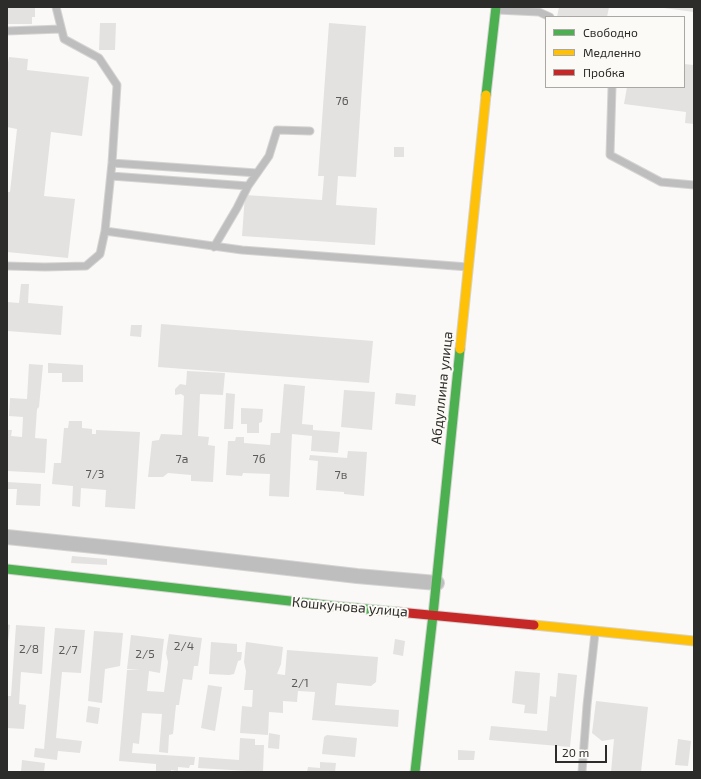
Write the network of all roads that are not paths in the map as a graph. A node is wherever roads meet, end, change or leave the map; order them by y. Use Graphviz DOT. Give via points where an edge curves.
graph roads {
  1 [pos="56,7"];
  2 [pos="496,9"];
  3 [pos="548,16"];
  4 [pos="61,29"];
  5 [pos="7,31"];
  6 [pos="612,88"];
  7 [pos="310,131"];
  8 [pos="112,163"];
  9 [pos="257,173"];
  10 [pos="110,176"];
  11 [pos="694,185"];
  12 [pos="248,186"];
  13 [pos="105,231"];
  14 [pos="214,247"];
  15 [pos="7,266"];
  16 [pos="468,267"];
  17 [pos="7,537"];
  18 [pos="7,569"];
  19 [pos="437,584"];
  20 [pos="434,615"];
  21 [pos="596,631"];
  22 [pos="694,641"];
  23 [pos="415,772"];
  24 [pos="582,772"];
  1 -- 4 [label="lane"];
  2 -- 3 [label="lane" via="539,12"];
  2 -- 16 [label="street, Абдуллина улица"];
  4 -- 5 [label="lane"];
  4 -- 8 [label="lane" via="64,39 99,58 117,85"];
  6 -- 11 [label="lane" via="610,155 661,182"];
  7 -- 9 [label="lane" via="277,130 269,156"];
  8 -- 9 [label="lane"];
  8 -- 10 [label="lane"];
  9 -- 12 [label="lane"];
  10 -- 12 [label="lane"];
  10 -- 13 [label="lane"];
  12 -- 14 [label="lane"];
  13 -- 14 [label="lane"];
  13 -- 15 [label="lane" via="100,254 86,266"];
  14 -- 16 [label="lane"];
  16 -- 19 [label="street, Абдуллина улица"];
  17 -- 19 [label="street"];
  18 -- 20 [label="street, Кошкунова улица" via="326,606"];
  19 -- 20 [label="street, Абдуллина улица"];
  20 -- 21 [label="street, Кошкунова улица"];
  20 -- 23 [label="street, Абдуллина улица"];
  21 -- 22 [label="street, Кошкунова улица"];
  21 -- 24 [label="lane" via="591,659"];
}
